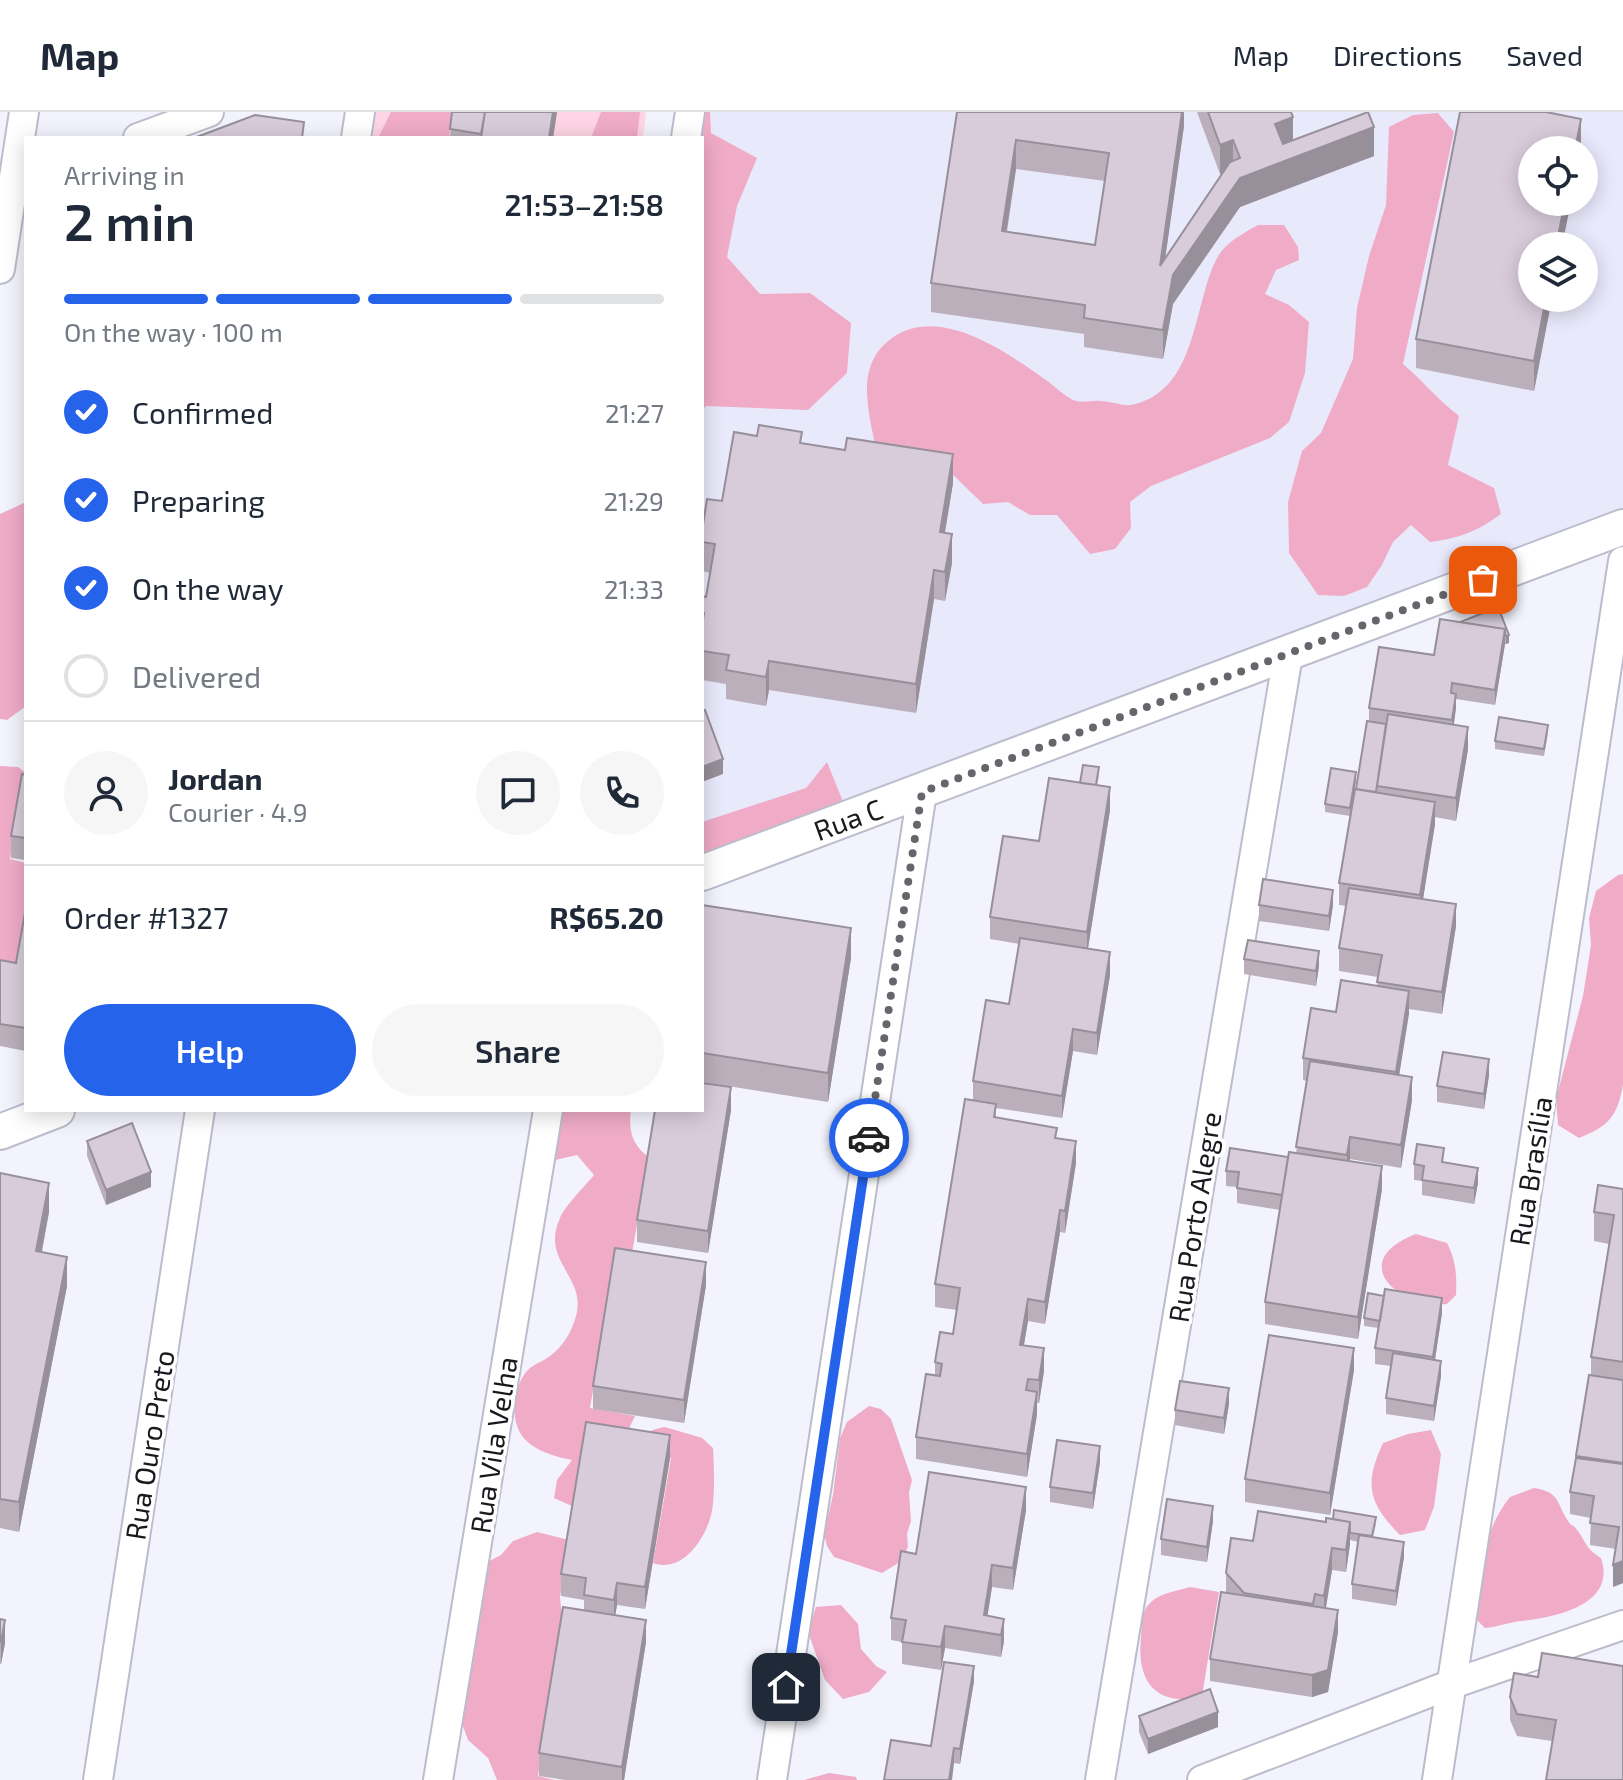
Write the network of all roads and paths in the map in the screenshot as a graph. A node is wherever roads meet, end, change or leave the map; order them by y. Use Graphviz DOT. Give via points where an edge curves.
graph roads {
  1 [pos="24,112"];
  2 [pos="209,112"];
  3 [pos="360,112"];
  4 [pos="690,112"];
  5 [pos="143,136"];
  6 [pos="356,136"];
  7 [pos="686,136"];
  8 [pos="13,184"];
  9 [pos="0,269"];
  10 [pos="1623,527"];
  11 [pos="1623,561"];
  12 [pos="1288,655"];
  13 [pos="922,792"];
  14 [pos="704,872"];
  15 [pos="52,1112"];
  16 [pos="200,1112"];
  17 [pos="548,1112"];
  18 [pos="0,1132"];
  19 [pos="1623,1625"];
  20 [pos="1452,1684"];
  21 [pos="98,1780"];
  22 [pos="438,1780"];
  23 [pos="772,1780"];
  24 [pos="1100,1780"];
  25 [pos="1202,1780"];
  26 [pos="1437,1780"];
  1 -- 8 [label="street"];
  2 -- 5 [label="street"];
  3 -- 6 [label="street"];
  4 -- 7 [label="street"];
  8 -- 9 [label="street"];
  10 -- 12 [label="street, Rua C"];
  11 -- 20 [label="street, Rua Brasília"];
  12 -- 13 [label="street, Rua C"];
  12 -- 24 [label="street, Rua Porto Alegre"];
  13 -- 14 [label="street, Rua C"];
  13 -- 23 [label="street"];
  15 -- 18 [label="street"];
  16 -- 21 [label="street, Rua Ouro Preto"];
  17 -- 22 [label="street, Rua Vila Velha"];
  19 -- 20 [label="street"];
  20 -- 25 [label="street"];
  20 -- 26 [label="street, Rua Brasília"];
}
